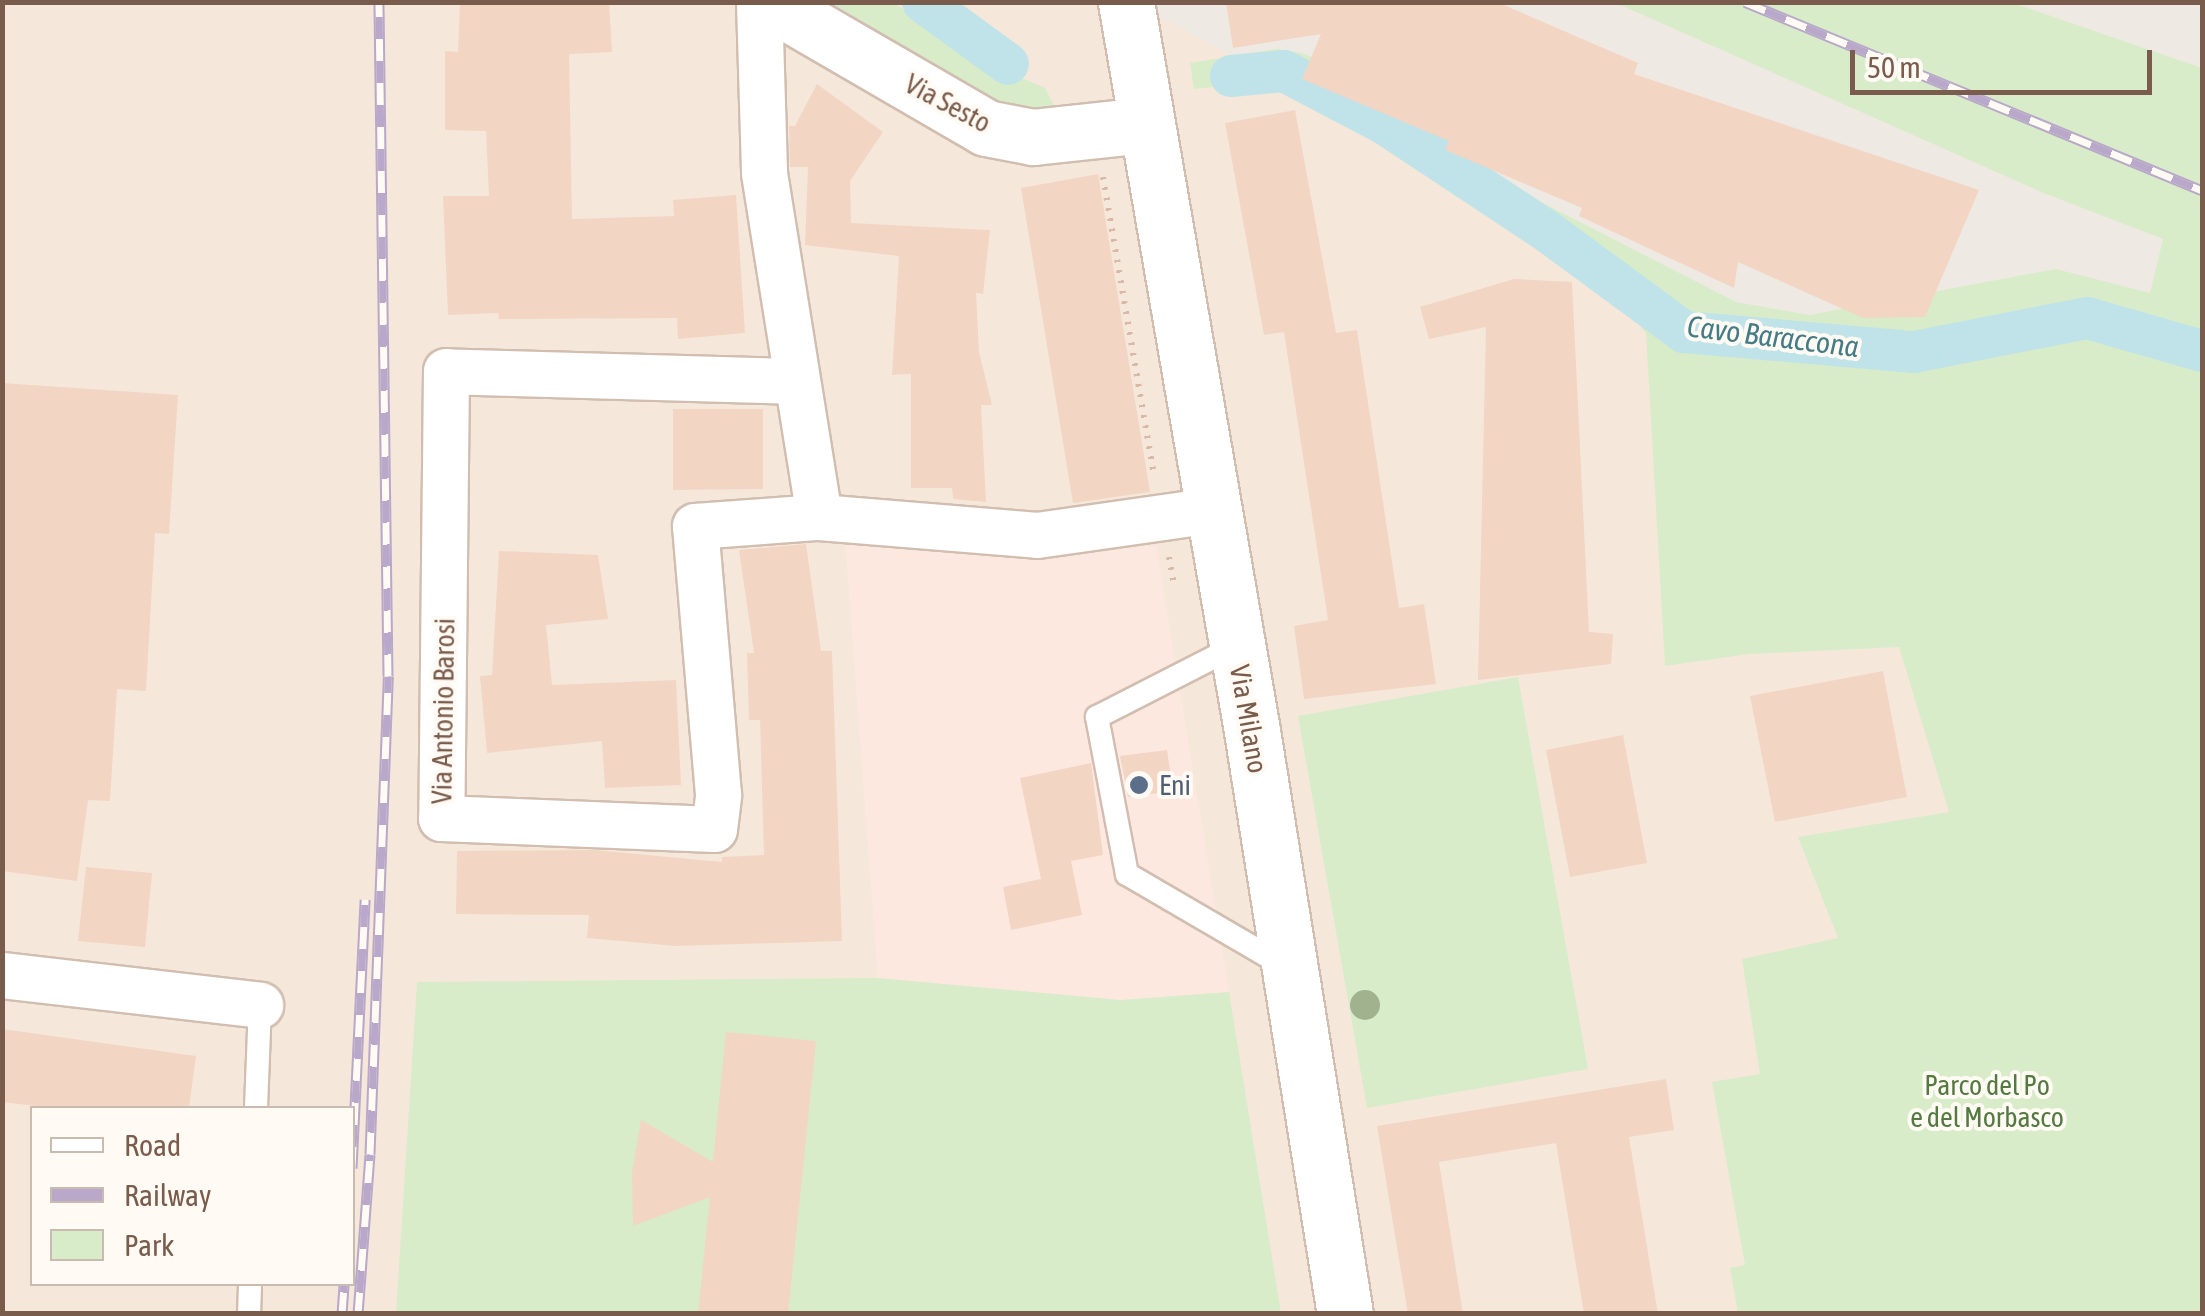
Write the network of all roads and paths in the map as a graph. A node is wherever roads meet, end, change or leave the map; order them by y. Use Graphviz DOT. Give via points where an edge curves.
graph roads {
  1 [pos="759,2"];
  2 [pos="768,2"];
  3 [pos="1126,2"];
  4 [pos="1146,125"];
  5 [pos="796,381"];
  6 [pos="1212,510"];
  7 [pos="819,517"];
  8 [pos="1236,646"];
  9 [pos="1290,969"];
  10 [pos="2,975"];
  11 [pos="260,1005"];
  12 [pos="256,1106"];
  13 [pos="250,1286"];
  14 [pos="249,1314"];
  15 [pos="1345,1314"];
  1 -- 5 [label="street" via="764,173"];
  2 -- 4 [label="main road, Via Sesto" via="986,128 1033,136"];
  3 -- 4 [label="main road, Via Milano"];
  4 -- 6 [label="main road, Via Milano"];
  5 -- 7 [label="street"];
  5 -- 7 [label="street, Via Antonio Barosi" via="446,371 441,818 714,829 718,794 695,526"];
  6 -- 7 [label="street, Via Antonio Barosi" via="1037,535"];
  6 -- 8 [label="main road, Via Milano"];
  8 -- 9 [label="main road, Via Milano"];
  8 -- 9 [label="lane" via="1097,717 1127,874"];
  9 -- 15 [label="main road, Via Milano"];
  10 -- 11 [label="street"];
  11 -- 12 [label="lane"];
  13 -- 14 [label="lane"];
}
